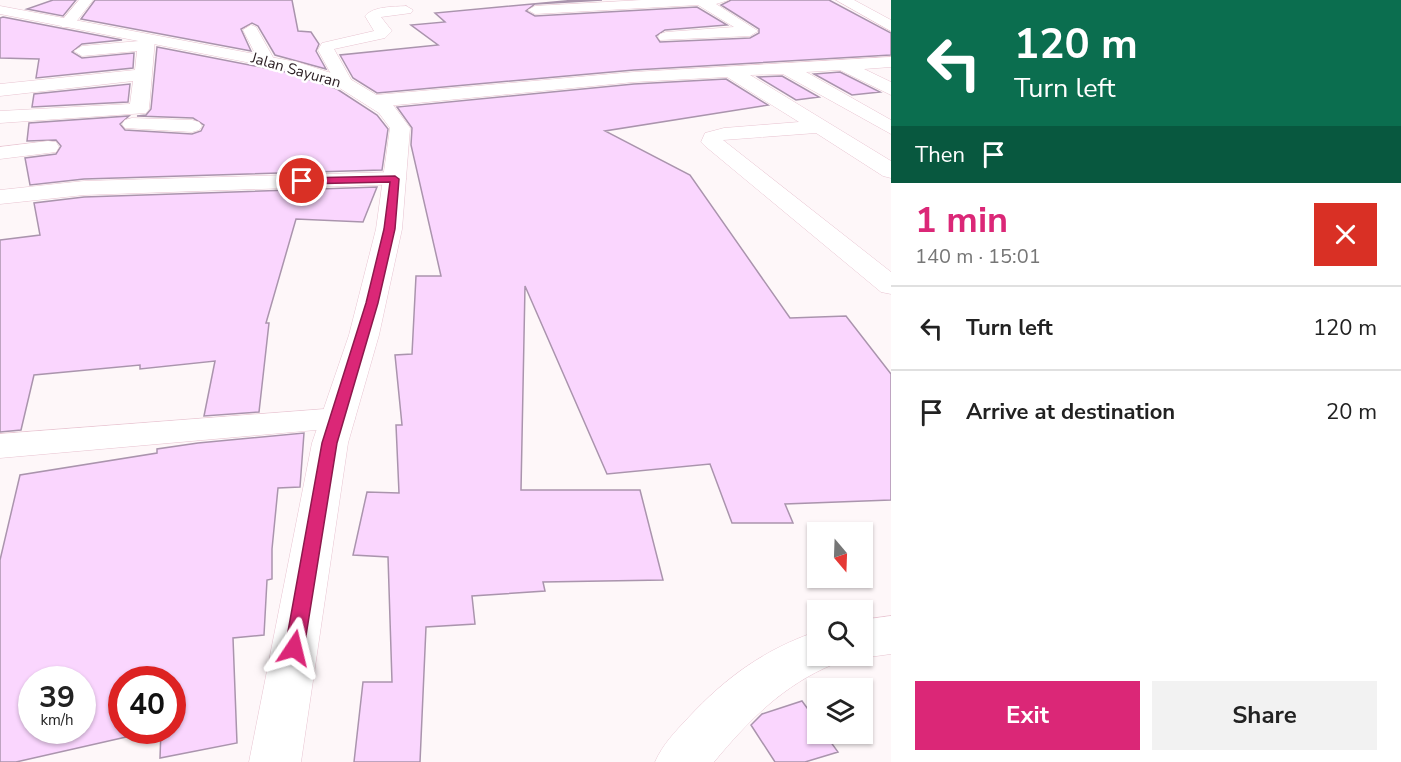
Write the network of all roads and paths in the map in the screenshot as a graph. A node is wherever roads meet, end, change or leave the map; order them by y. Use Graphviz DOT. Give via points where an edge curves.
graph roads {
  1 [pos="86,0"];
  2 [pos="722,0"];
  3 [pos="843,0"];
  4 [pos="701,1"];
  5 [pos="406,10"];
  6 [pos="536,10"];
  7 [pos="3,12"];
  8 [pos="67,24"];
  9 [pos="891,26"];
  10 [pos="251,30"];
  11 [pos="710,35"];
  12 [pos="666,37"];
  13 [pos="146,42"];
  14 [pos="82,51"];
  15 [pos="266,60"];
  16 [pos="891,62"];
  17 [pos="844,65"];
  18 [pos="786,68"];
  19 [pos="764,69"];
  20 [pos="732,72"];
  21 [pos="142,75"];
  22 [pos="344,83"];
  23 [pos="891,89"];
  24 [pos="0,90"];
  25 [pos="376,101"];
  26 [pos="1,118"];
  27 [pos="132,122"];
  28 [pos="192,126"];
  29 [pos="821,127"];
  30 [pos="891,128"];
  31 [pos="48,147"];
  32 [pos="0,153"];
  33 [pos="891,171"];
  34 [pos="395,179"];
  35 [pos="0,197"];
  36 [pos="891,286"];
  37 [pos="338,419"];
  38 [pos="0,446"];
  39 [pos="891,635"];
  40 [pos="873,637"];
  41 [pos="807,654"];
  42 [pos="274,762"];
  43 [pos="681,762"];
  1 -- 8 [label="street"];
  2 -- 4 [label="street"];
  3 -- 9 [label="street"];
  4 -- 6 [label="street"];
  4 -- 11 [label="street" via="750,31"];
  5 -- 22 [label="street" via="372,16 384,31 379,35 328,46 326,50"];
  7 -- 8 [label="street, Jalan Sayuran"];
  8 -- 13 [label="street, Jalan Sayuran"];
  10 -- 15 [label="street"];
  11 -- 12 [label="street"];
  11 -- 19 [label="street"];
  13 -- 14 [label="street"];
  13 -- 15 [label="street, Jalan Sayuran"];
  13 -- 21 [label="street"];
  15 -- 22 [label="street, Jalan Sayuran"];
  16 -- 17 [label="street"];
  17 -- 18 [label="street"];
  17 -- 23 [label="street"];
  18 -- 19 [label="street"];
  18 -- 30 [label="street"];
  19 -- 20 [label="street"];
  20 -- 25 [label="street"];
  20 -- 29 [label="street"];
  21 -- 24 [label="street"];
  21 -- 27 [label="street"];
  22 -- 25 [label="street, Jalan Sayuran"];
  25 -- 34 [label="street, Jalan Sayuran" via="400,128"];
  26 -- 27 [label="street"];
  27 -- 28 [label="street"];
  29 -- 33 [label="street"];
  29 -- 36 [label="street" via="711,137 712,142"];
  31 -- 32 [label="street"];
  34 -- 35 [label="street" via="84,188"];
  34 -- 37 [label="street, Jalan Sayuran" via="389,229 372,303"];
  37 -- 38 [label="street"];
  37 -- 42 [label="street, Jalan Sayuran" via="330,443"];
  39 -- 40 [label="street"];
  41 -- 43 [label="street" via="748,688"];
}
